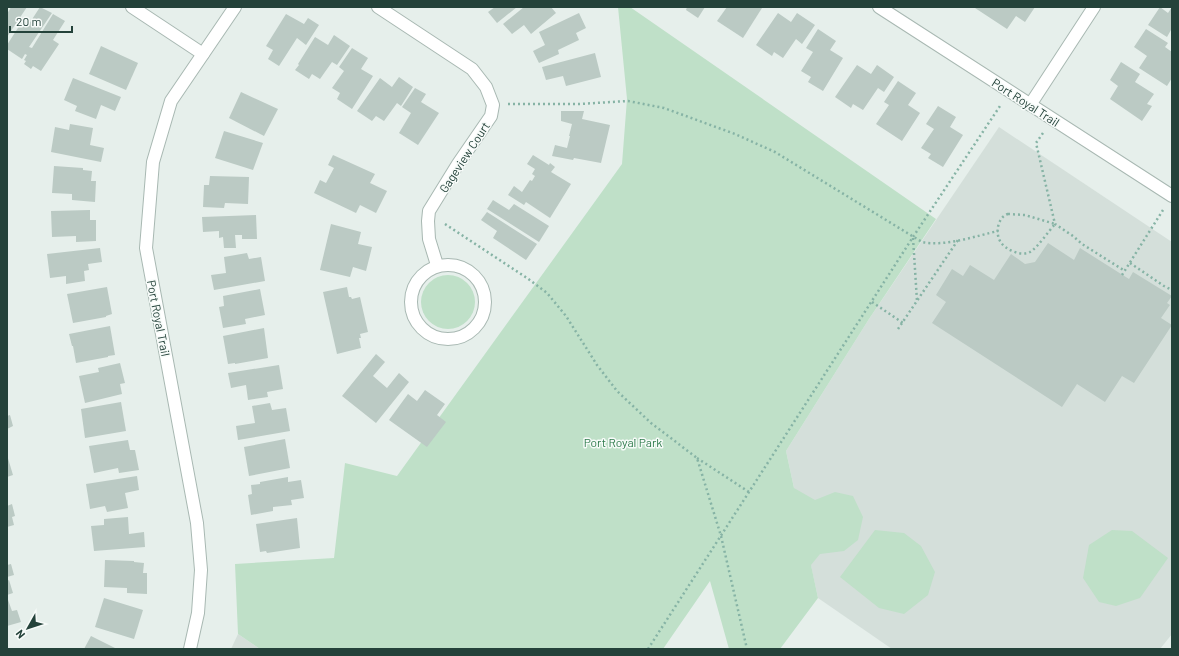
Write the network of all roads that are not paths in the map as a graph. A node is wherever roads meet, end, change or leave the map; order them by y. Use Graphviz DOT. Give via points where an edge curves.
graph roads {
  1 [pos="132,7"];
  2 [pos="235,7"];
  3 [pos="378,7"];
  4 [pos="879,7"];
  5 [pos="1094,7"];
  6 [pos="202,54"];
  7 [pos="1030,106"];
  8 [pos="1172,196"];
  9 [pos="437,265"];
  10 [pos="190,649"];
  1 -- 6 [label="street"];
  2 -- 6 [label="street, Port Royal Trail"];
  3 -- 9 [label="street, Gageview Court" via="472,69 486,87 493,105 491,116 429,211 429,239"];
  4 -- 7 [label="street, Port Royal Trail"];
  5 -- 7 [label="street"];
  6 -- 10 [label="street, Port Royal Trail" via="171,101 153,162 146,248 197,523 201,570 198,613"];
  7 -- 8 [label="street, Port Royal Trail"];
  9 -- 9 [label="street" via="415,284 410,302 414,320 431,336 458,338 474,329 485,309 483,287 468,270 455,265"];
}
